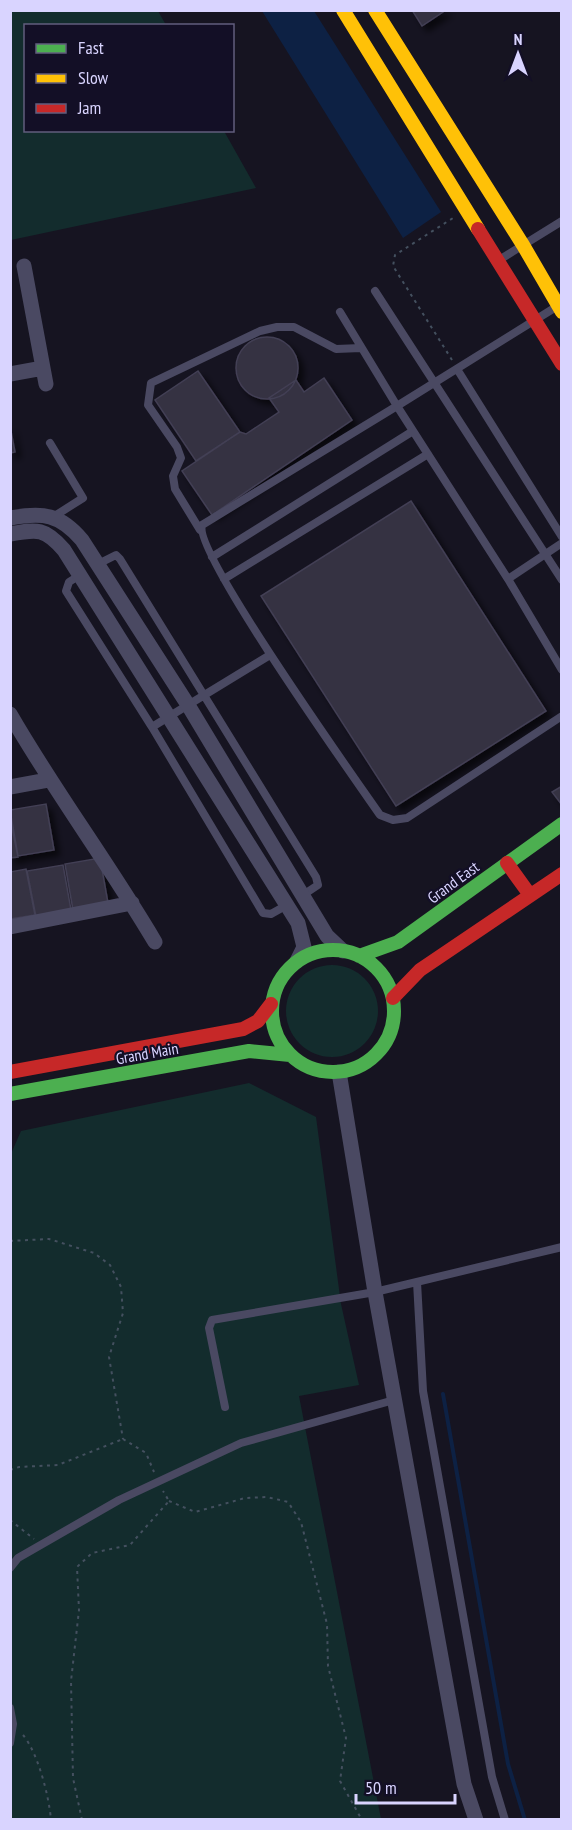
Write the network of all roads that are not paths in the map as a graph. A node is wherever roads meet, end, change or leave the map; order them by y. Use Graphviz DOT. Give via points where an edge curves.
graph roads {
  1 [pos="343,10"];
  2 [pos="375,10"];
  3 [pos="403,55"];
  4 [pos="380,70"];
  5 [pos="561,221"];
  6 [pos="523,245"];
  7 [pos="497,261"];
  8 [pos="24,266"];
  9 [pos="375,291"];
  10 [pos="560,309"];
  11 [pos="340,312"];
  12 [pos="534,320"];
  13 [pos="361,348"];
  14 [pos="561,364"];
  15 [pos="43,368"];
  16 [pos="457,369"];
  17 [pos="10,374"];
  18 [pos="434,383"];
  19 [pos="46,384"];
  20 [pos="397,406"];
  21 [pos="413,431"];
  22 [pos="51,442"];
  23 [pos="428,454"];
  24 [pos="53,517"];
  25 [pos="10,518"];
  26 [pos="200,530"];
  27 [pos="46,532"];
  28 [pos="10,534"];
  29 [pos="561,537"];
  30 [pos="561,543"];
  31 [pos="545,554"];
  32 [pos="212,557"];
  33 [pos="98,564"];
  34 [pos="80,575"];
  35 [pos="224,579"];
  36 [pos="508,579"];
  37 [pos="561,580"];
  38 [pos="270,655"];
  39 [pos="561,670"];
  40 [pos="204,695"];
  41 [pos="188,705"];
  42 [pos="10,714"];
  43 [pos="170,716"];
  44 [pos="561,716"];
  45 [pos="152,727"];
  46 [pos="48,780"];
  47 [pos="10,787"];
  48 [pos="561,824"];
  49 [pos="507,863"];
  50 [pos="561,874"];
  51 [pos="303,895"];
  52 [pos="530,895"];
  53 [pos="132,903"];
  54 [pos="287,904"];
  55 [pos="10,927"];
  56 [pos="155,942"];
  57 [pos="343,951"];
  58 [pos="360,956"];
  59 [pos="297,961"];
  60 [pos="393,998"];
  61 [pos="271,1004"];
  62 [pos="290,1055"];
  63 [pos="10,1071"];
  64 [pos="339,1072"];
  65 [pos="10,1094"];
  66 [pos="561,1246"];
  67 [pos="417,1282"];
  68 [pos="375,1293"];
  69 [pos="394,1400"];
  70 [pos="225,1407"];
  71 [pos="10,1568"];
  72 [pos="10,1708"];
  73 [pos="10,1743"];
  74 [pos="476,1820"];
  75 [pos="505,1820"];
  1 -- 4 [label="street"];
  2 -- 3 [label="street"];
  3 -- 4 [label="street"];
  3 -- 6 [label="street"];
  4 -- 7 [label="street"];
  5 -- 6 [label="lane"];
  6 -- 7 [label="lane"];
  6 -- 10 [label="street"];
  7 -- 12 [label="street"];
  8 -- 15 [label="street"];
  9 -- 18 [label="lane"];
  10 -- 12 [label="lane"];
  11 -- 13 [label="lane"];
  12 -- 14 [label="street"];
  12 -- 16 [label="lane"];
  13 -- 20 [label="lane"];
  13 -- 26 [label="lane" via="336,349 294,327 277,327 260,330 152,383 148,405 181,458 173,476 175,489"];
  15 -- 17 [label="street"];
  15 -- 19 [label="street"];
  16 -- 18 [label="lane"];
  16 -- 29 [label="lane"];
  18 -- 20 [label="lane"];
  18 -- 31 [label="lane"];
  20 -- 21 [label="lane"];
  20 -- 26 [label="lane" via="202,525"];
  21 -- 23 [label="lane"];
  21 -- 32 [label="lane"];
  22 -- 24 [label="lane" via="82,498"];
  23 -- 35 [label="lane"];
  23 -- 36 [label="lane"];
  24 -- 25 [label="street" via="33,513"];
  24 -- 27 [label="street"];
  24 -- 33 [label="street" via="69,526"];
  26 -- 32 [label="lane"];
  27 -- 28 [label="street"];
  27 -- 34 [label="street"];
  30 -- 31 [label="lane"];
  31 -- 36 [label="lane"];
  31 -- 37 [label="lane"];
  32 -- 35 [label="lane"];
  33 -- 34 [label="street"];
  33 -- 40 [label="lane" via="111,555 120,559"];
  33 -- 41 [label="street"];
  34 -- 43 [label="street"];
  34 -- 45 [label="lane" via="66,586 66,591"];
  35 -- 38 [label="lane"];
  36 -- 39 [label="lane"];
  38 -- 40 [label="lane"];
  38 -- 44 [label="lane" via="380,815 393,820 407,818"];
  40 -- 41 [label="lane"];
  40 -- 51 [label="lane" via="316,877 318,885"];
  41 -- 43 [label="lane"];
  41 -- 51 [label="street"];
  42 -- 46 [label="street"];
  43 -- 45 [label="lane"];
  43 -- 54 [label="street"];
  45 -- 54 [label="lane" via="263,913 271,914"];
  46 -- 47 [label="street"];
  46 -- 53 [label="street"];
  48 -- 49 [label="street, Grand East"];
  49 -- 52 [label="street"];
  49 -- 58 [label="street, Grand East" via="398,942"];
  50 -- 52 [label="street"];
  51 -- 57 [label="street" via="327,936"];
  52 -- 60 [label="street" via="420,970"];
  53 -- 55 [label="street"];
  53 -- 56 [label="street"];
  54 -- 59 [label="street" via="302,935 304,947"];
  57 -- 58 [label="street"];
  57 -- 59 [label="street" via="324,950"];
  58 -- 60 [label="street" via="386,980"];
  59 -- 61 [label="street" via="278,983"];
  60 -- 64 [label="street" via="392,1030 384,1046 359,1066"];
  61 -- 62 [label="street" via="273,1025"];
  61 -- 63 [label="street, Grand Main" via="258,1021 243,1029"];
  62 -- 64 [label="street" via="313,1068"];
  62 -- 65 [label="street, Grand Main" via="249,1051"];
  64 -- 68 [label="street"];
  66 -- 67 [label="lane"];
  67 -- 68 [label="lane"];
  67 -- 75 [label="lane" via="423,1391 492,1777"];
  68 -- 69 [label="street"];
  68 -- 70 [label="lane" via="212,1320 209,1328"];
  69 -- 71 [label="lane" via="242,1443 118,1500 18,1558"];
  69 -- 74 [label="street" via="464,1784"];
  72 -- 73 [label="lane"];
}
